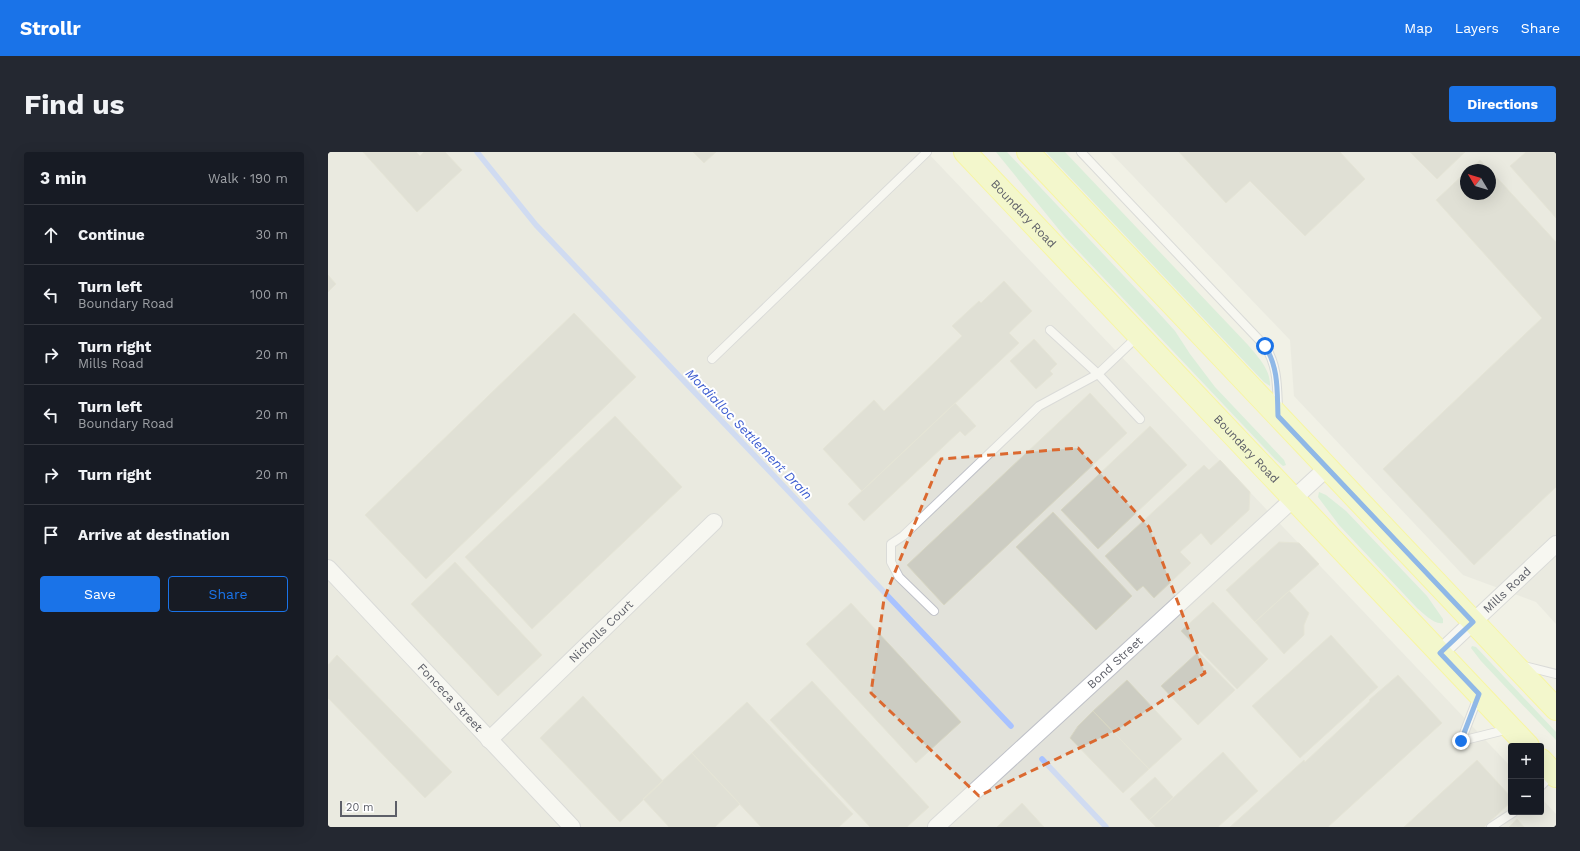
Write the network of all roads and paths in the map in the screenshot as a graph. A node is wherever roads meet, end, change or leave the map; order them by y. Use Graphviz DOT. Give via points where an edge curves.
graph roads {
  1 [pos="927,152"];
  2 [pos="965,152"];
  3 [pos="1028,152"];
  4 [pos="1081,152"];
  5 [pos="1050,330"];
  6 [pos="1138,335"];
  7 [pos="712,359"];
  8 [pos="1098,374"];
  9 [pos="1278,416"];
  10 [pos="1140,419"];
  11 [pos="1327,468"];
  12 [pos="1294,499"];
  13 [pos="714,522"];
  14 [pos="1556,544"];
  15 [pos="328,568"];
  16 [pos="934,611"];
  17 [pos="1473,622"];
  18 [pos="1440,653"];
  19 [pos="1513,664"];
  20 [pos="1556,674"];
  21 [pos="1479,694"];
  22 [pos="1556,709"];
  23 [pos="1511,728"];
  24 [pos="489,740"];
  25 [pos="1525,743"];
  26 [pos="1509,815"];
  27 [pos="572,827"];
  28 [pos="936,827"];
  29 [pos="1491,827"];
  1 -- 7 [label="lane"];
  2 -- 6 [label="main road, Boundary Road"];
  3 -- 9 [label="main road"];
  4 -- 9 [label="lane" via="1265,346 1277,380"];
  5 -- 8 [label="lane"];
  6 -- 8 [label="lane"];
  6 -- 12 [label="main road, Boundary Road"];
  8 -- 10 [label="lane"];
  8 -- 16 [label="lane" via="1039,406 903,536 891,544 891,562 899,578"];
  9 -- 11 [label="main road"];
  11 -- 12 [label="street, Bond Street"];
  11 -- 17 [label="main road"];
  12 -- 18 [label="main road, Boundary Road"];
  12 -- 28 [label="street, Bond Street"];
  13 -- 24 [label="street, Nicholls Court"];
  14 -- 17 [label="street, Mills Road"];
  15 -- 24 [label="street, Fonceca Street"];
  17 -- 18 [label="street, Mills Road"];
  17 -- 19 [label="main road"];
  18 -- 21 [label="main road, Boundary Road"];
  19 -- 20 [label="lane"];
  19 -- 22 [label="main road"];
  21 -- 23 [label="main road, Boundary Road"];
  21 -- 23 [label="lane" via="1461,741"];
  23 -- 25 [label="main road, Boundary Road"];
  24 -- 27 [label="street, Fonceca Street"];
  26 -- 29 [label="lane"];
}
